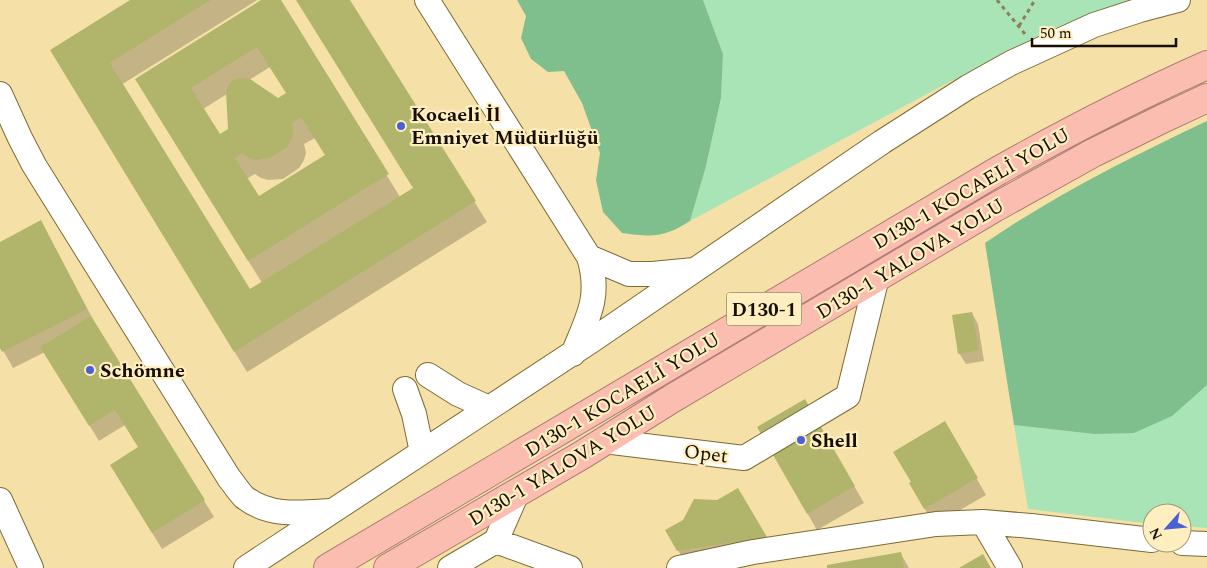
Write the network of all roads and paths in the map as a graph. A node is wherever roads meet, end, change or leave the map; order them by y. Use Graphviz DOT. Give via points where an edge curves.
graph roads {
  1 [pos="428,0"];
  2 [pos="997,0"];
  3 [pos="1035,0"];
  4 [pos="1178,0"];
  5 [pos="1103,11"];
  6 [pos="1019,26"];
  7 [pos="1038,50"];
  8 [pos="1207,64"];
  9 [pos="0,94"];
  10 [pos="1207,98"];
  11 [pos="590,257"];
  12 [pos="695,270"];
  13 [pos="877,277"];
  14 [pos="573,354"];
  15 [pos="428,374"];
  16 [pos="405,389"];
  17 [pos="489,408"];
  18 [pos="604,441"];
  19 [pos="422,452"];
  20 [pos="517,493"];
  21 [pos="0,500"];
  22 [pos="331,511"];
  23 [pos="982,522"];
  24 [pos="1142,539"];
  25 [pos="496,541"];
  26 [pos="1192,543"];
  27 [pos="1207,544"];
  28 [pos="30,568"];
  29 [pos="246,568"];
  30 [pos="262,568"];
  31 [pos="328,568"];
  32 [pos="388,568"];
  33 [pos="450,568"];
  34 [pos="570,568"];
  35 [pos="679,568"];
  36 [pos="1010,568"];
  1 -- 11 [label="street"];
  2 -- 6 [label="path"];
  3 -- 6 [label="path"];
  4 -- 5 [label="street" via="1140,10"];
  5 -- 7 [label="street"];
  6 -- 7 [label="path"];
  7 -- 12 [label="street" via="923,114"];
  8 -- 31 [label="highway, D130-1 KOCAELİ YOLU / D130-1" via="1080,125 996,172"];
  9 -- 22 [label="street" via="34,165 229,478 244,496 259,506 290,514"];
  10 -- 13 [label="highway, D130-1 YALOVA YOLU / D130-1" via="1093,153"];
  11 -- 12 [label="street" via="629,274"];
  11 -- 14 [label="street" via="595,287 591,312"];
  12 -- 14 [label="street"];
  13 -- 18 [label="highway, D130-1 YALOVA YOLU / D130-1"];
  13 -- 18 [label="street, Opet" via="848,396 744,458"];
  14 -- 17 [label="street"];
  15 -- 17 [label="street" via="458,394"];
  16 -- 19 [label="street"];
  17 -- 19 [label="street"];
  18 -- 20 [label="highway, D130-1 YALOVA YOLU / D130-1"];
  19 -- 22 [label="street"];
  20 -- 25 [label="street"];
  20 -- 32 [label="highway, D130-1 YALOVA YOLU / D130-1"];
  21 -- 28 [label="street"];
  22 -- 29 [label="street"];
  22 -- 30 [label="street"];
  23 -- 24 [label="street"];
  23 -- 35 [label="street" via="936,524 849,536"];
  23 -- 36 [label="street"];
  25 -- 33 [label="street"];
  25 -- 34 [label="street"];
  26 -- 27 [label="street"];
}
